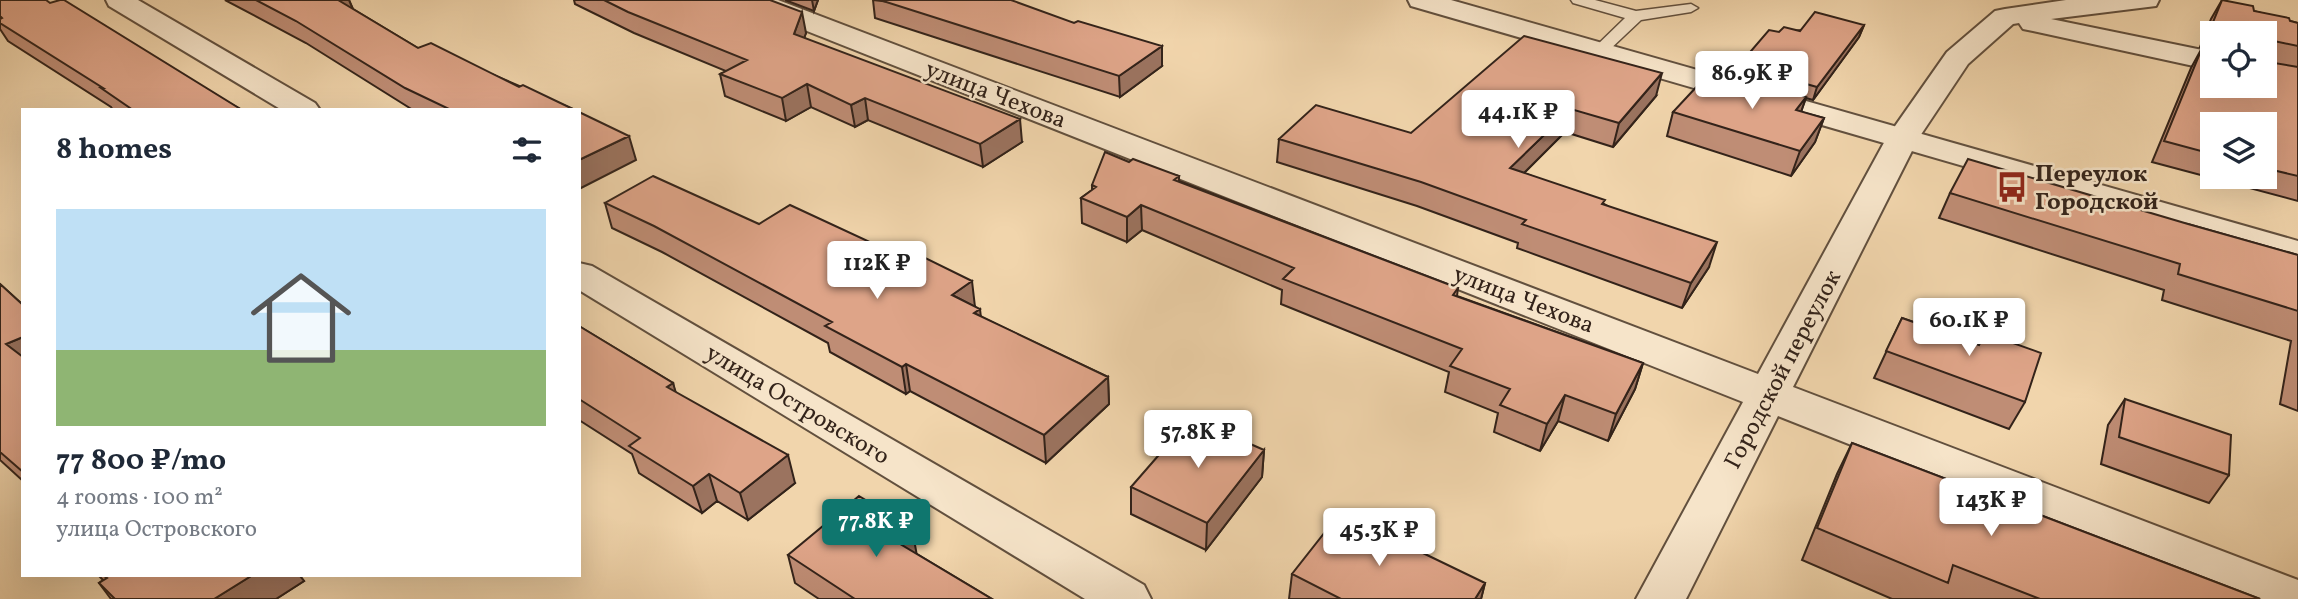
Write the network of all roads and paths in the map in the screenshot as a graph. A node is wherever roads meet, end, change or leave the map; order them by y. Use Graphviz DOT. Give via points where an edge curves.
graph roads {
  1 [pos="119,0"];
  2 [pos="754,0"];
  3 [pos="1421,0"];
  4 [pos="1578,0"];
  5 [pos="2146,0"];
  6 [pos="1691,8"];
  7 [pos="1636,16"];
  8 [pos="2005,17"];
  9 [pos="1600,50"];
  10 [pos="2200,58"];
  11 [pos="301,108"];
  12 [pos="1902,139"];
  13 [pos="2298,251"];
  14 [pos="581,275"];
  15 [pos="1770,394"];
  16 [pos="1126,599"];
  17 [pos="1661,599"];
  18 [pos="2294,599"];
  1 -- 11 [label="street"];
  2 -- 15 [label="street, улица Чехова"];
  3 -- 9 [label="street"];
  4 -- 7 [label="lane"];
  5 -- 8 [label="street"];
  6 -- 7 [label="lane"];
  7 -- 9 [label="lane"];
  8 -- 10 [label="street"];
  8 -- 12 [label="street, Городской переулок" via="1957,58"];
  9 -- 12 [label="street"];
  12 -- 13 [label="street"];
  12 -- 15 [label="street, Городской переулок"];
  14 -- 16 [label="street, улица Островского"];
  15 -- 17 [label="street, Городской переулок"];
  15 -- 18 [label="street, улица Чехова"];
}
